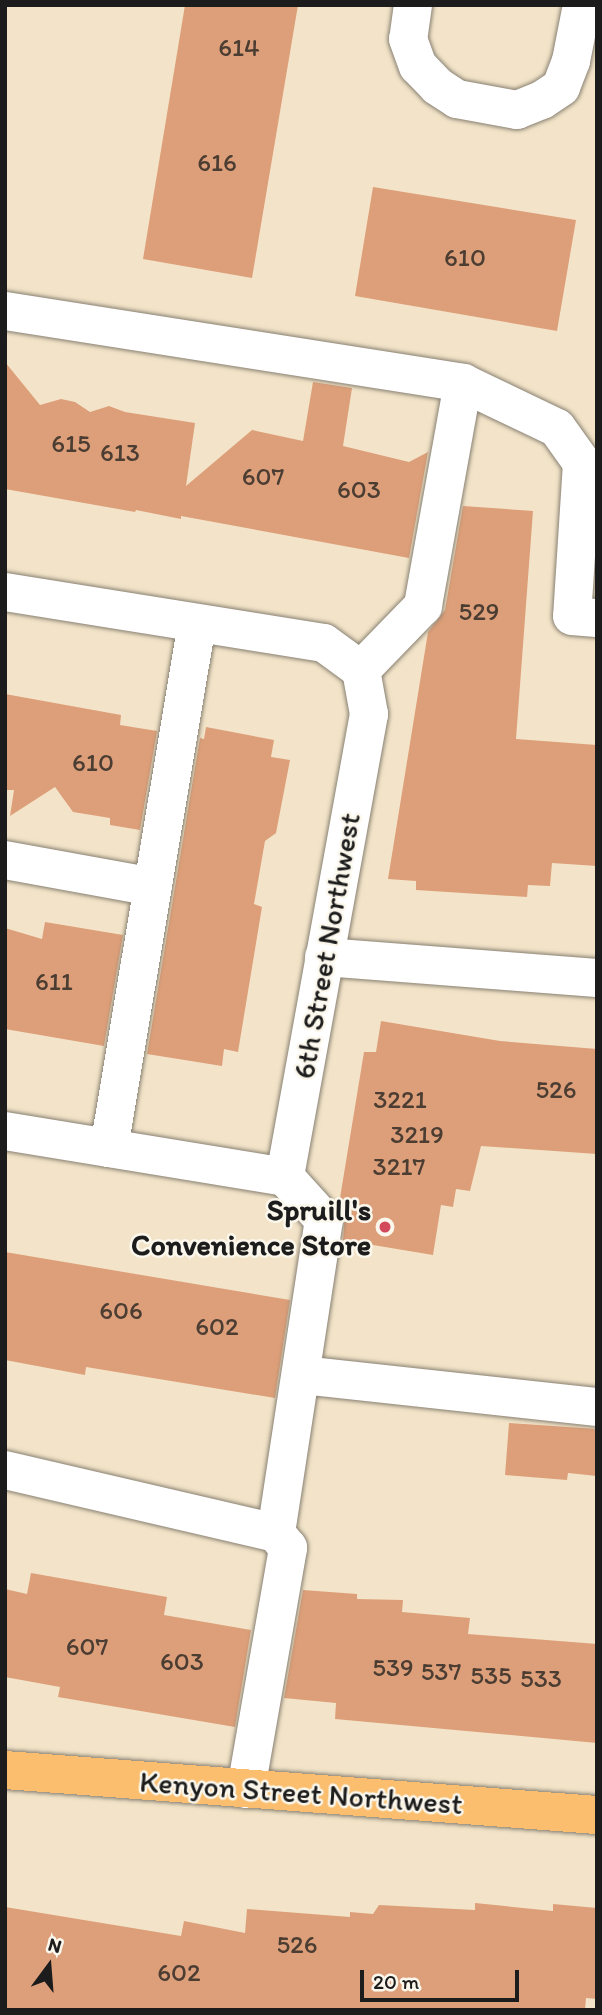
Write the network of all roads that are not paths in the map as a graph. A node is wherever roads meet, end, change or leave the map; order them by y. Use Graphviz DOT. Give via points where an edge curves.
graph roads {
  1 [pos="413,5"];
  2 [pos="582,5"];
  3 [pos="5,310"];
  4 [pos="463,383"];
  5 [pos="5,592"];
  6 [pos="597,618"];
  7 [pos="197,623"];
  8 [pos="361,670"];
  9 [pos="5,860"];
  10 [pos="153,887"];
  11 [pos="324,957"];
  12 [pos="597,978"];
  13 [pos="5,1130"];
  14 [pos="109,1148"];
  15 [pos="285,1177"];
  16 [pos="301,1375"];
  17 [pos="597,1407"];
  18 [pos="5,1470"];
  19 [pos="276,1533"];
  20 [pos="5,1770"];
  21 [pos="246,1789"];
  22 [pos="597,1815"];
  1 -- 2 [label="street" via="408,39 418,66 437,86 457,99 517,110 561,87"];
  3 -- 4 [label="street"];
  4 -- 6 [label="street" via="557,428 582,463 572,617"];
  4 -- 8 [label="street" via="423,606"];
  5 -- 7 [label="street"];
  7 -- 8 [label="street" via="324,643"];
  7 -- 10 [label="street"];
  8 -- 11 [label="street, 6th Street Northwest" via="369,714"];
  9 -- 10 [label="street"];
  10 -- 14 [label="street"];
  11 -- 12 [label="street"];
  11 -- 15 [label="street, 6th Street Northwest"];
  13 -- 14 [label="street"];
  14 -- 15 [label="street"];
  15 -- 16 [label="street" via="324,1220"];
  16 -- 17 [label="street"];
  16 -- 19 [label="street"];
  18 -- 19 [label="street"];
  19 -- 21 [label="street" via="288,1548"];
  20 -- 21 [label="main road, Kenyon Street Northwest"];
  21 -- 22 [label="main road, Kenyon Street Northwest"];
}
